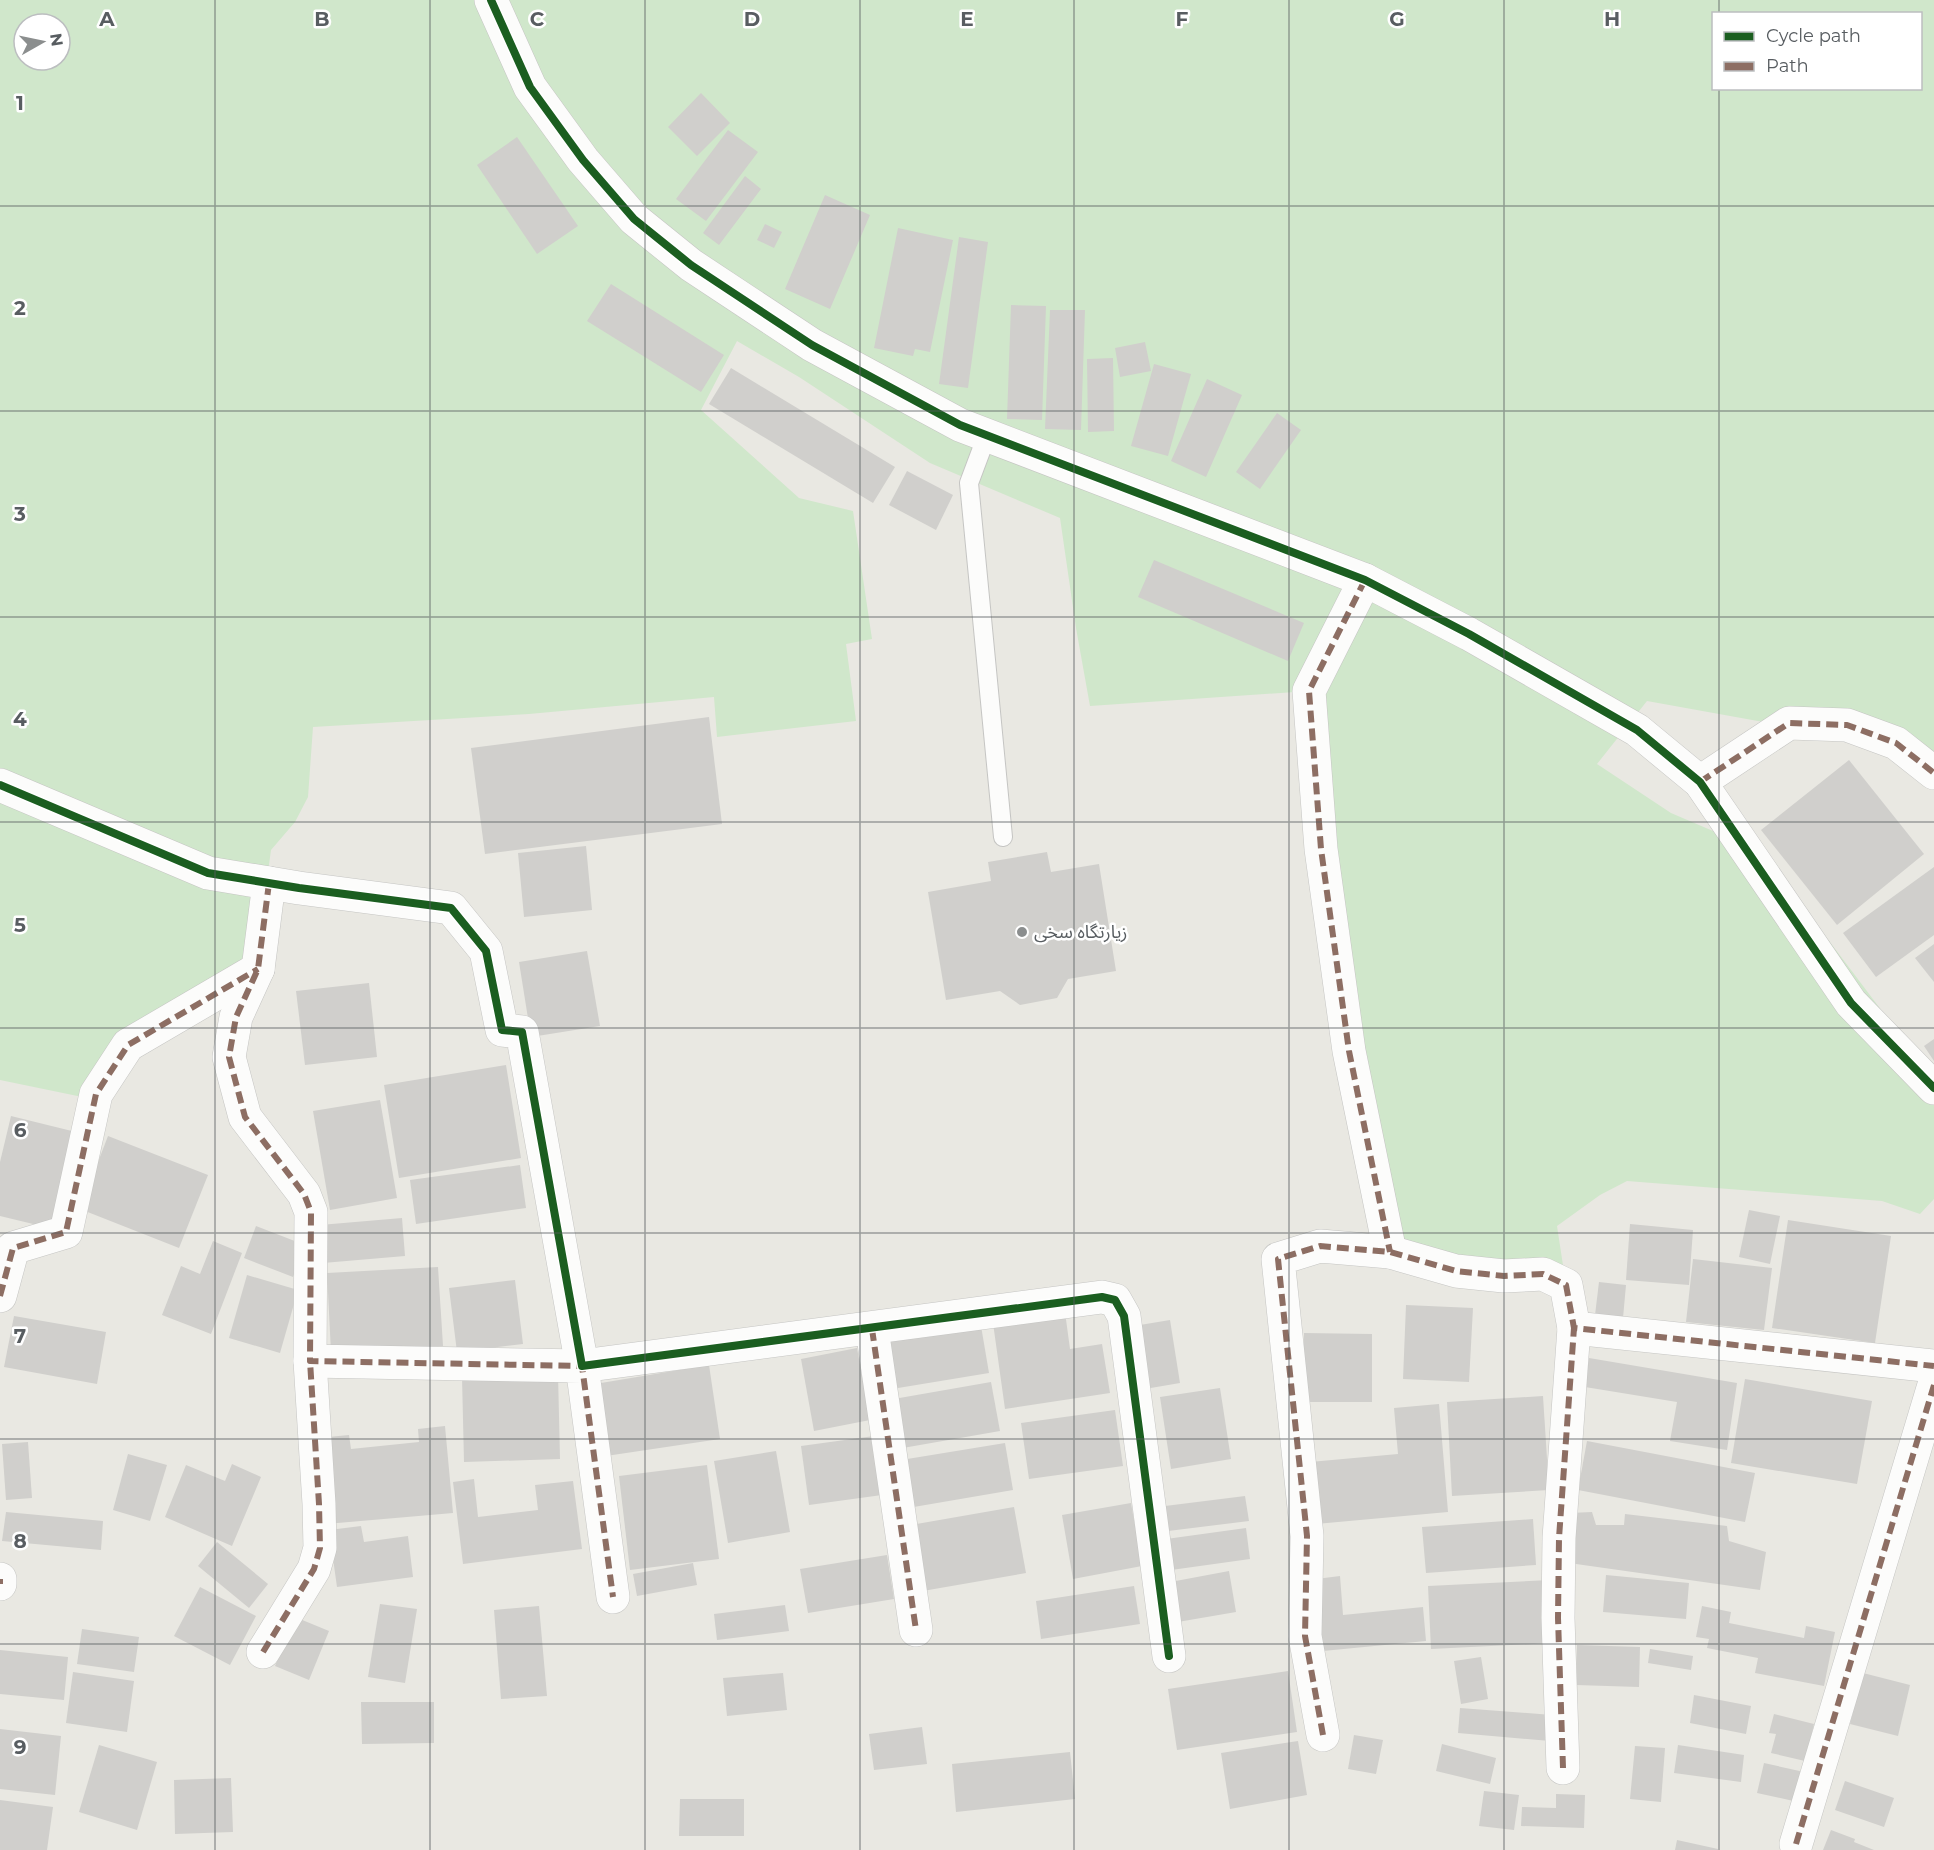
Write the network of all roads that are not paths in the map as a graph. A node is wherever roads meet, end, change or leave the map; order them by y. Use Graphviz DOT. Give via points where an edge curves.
graph roads {
  1 [pos="491,0"];
  2 [pos="987,435"];
  3 [pos="1365,580"];
  4 [pos="1934,773"];
  5 [pos="1700,782"];
  6 [pos="0,785"];
  7 [pos="1003,837"];
  8 [pos="269,883"];
  9 [pos="258,969"];
  10 [pos="1934,1088"];
  11 [pos="1390,1252"];
  12 [pos="0,1296"];
  13 [pos="1574,1328"];
  14 [pos="872,1329"];
  15 [pos="310,1361"];
  16 [pos="582,1366"];
  17 [pos="1934,1366"];
  18 [pos="1934,1385"];
  19 [pos="0,1579"];
  20 [pos="0,1584"];
  21 [pos="613,1597"];
  22 [pos="916,1630"];
  23 [pos="263,1652"];
  24 [pos="1169,1656"];
  25 [pos="1323,1735"];
  26 [pos="1563,1768"];
  27 [pos="1796,1844"];
  1 -- 2 [label="street" via="530,87 582,160 634,219 691,265 812,345 960,425"];
  2 -- 3 [label="street"];
  2 -- 7 [label="lane" via="969,483"];
  3 -- 5 [label="street" via="1637,730"];
  3 -- 11 [label="street" via="1309,691 1321,849 1349,1051"];
  4 -- 5 [label="street" via="1896,742 1846,725 1789,723"];
  5 -- 10 [label="street" via="1851,1003"];
  6 -- 8 [label="street" via="208,873"];
  8 -- 9 [label="street"];
  8 -- 16 [label="street" via="451,908 486,951 502,1030 522,1032"];
  9 -- 12 [label="street" via="128,1045 96,1094 66,1232 12,1248"];
  9 -- 15 [label="street" via="236,1017 230,1057 245,1117 304,1194 310,1212"];
  11 -- 13 [label="street" via="1456,1271 1504,1276 1543,1274 1566,1285"];
  11 -- 25 [label="street" via="1320,1246 1278,1259 1307,1536 1305,1636"];
  13 -- 17 [label="street"];
  13 -- 26 [label="street" via="1559,1538"];
  14 -- 16 [label="street"];
  14 -- 22 [label="street"];
  14 -- 24 [label="street" via="1102,1297 1115,1300 1124,1316"];
  15 -- 16 [label="street"];
  15 -- 23 [label="street" via="320,1548 314,1569"];
  16 -- 21 [label="street"];
  18 -- 27 [label="street"];
  19 -- 20 [label="street"];
}
